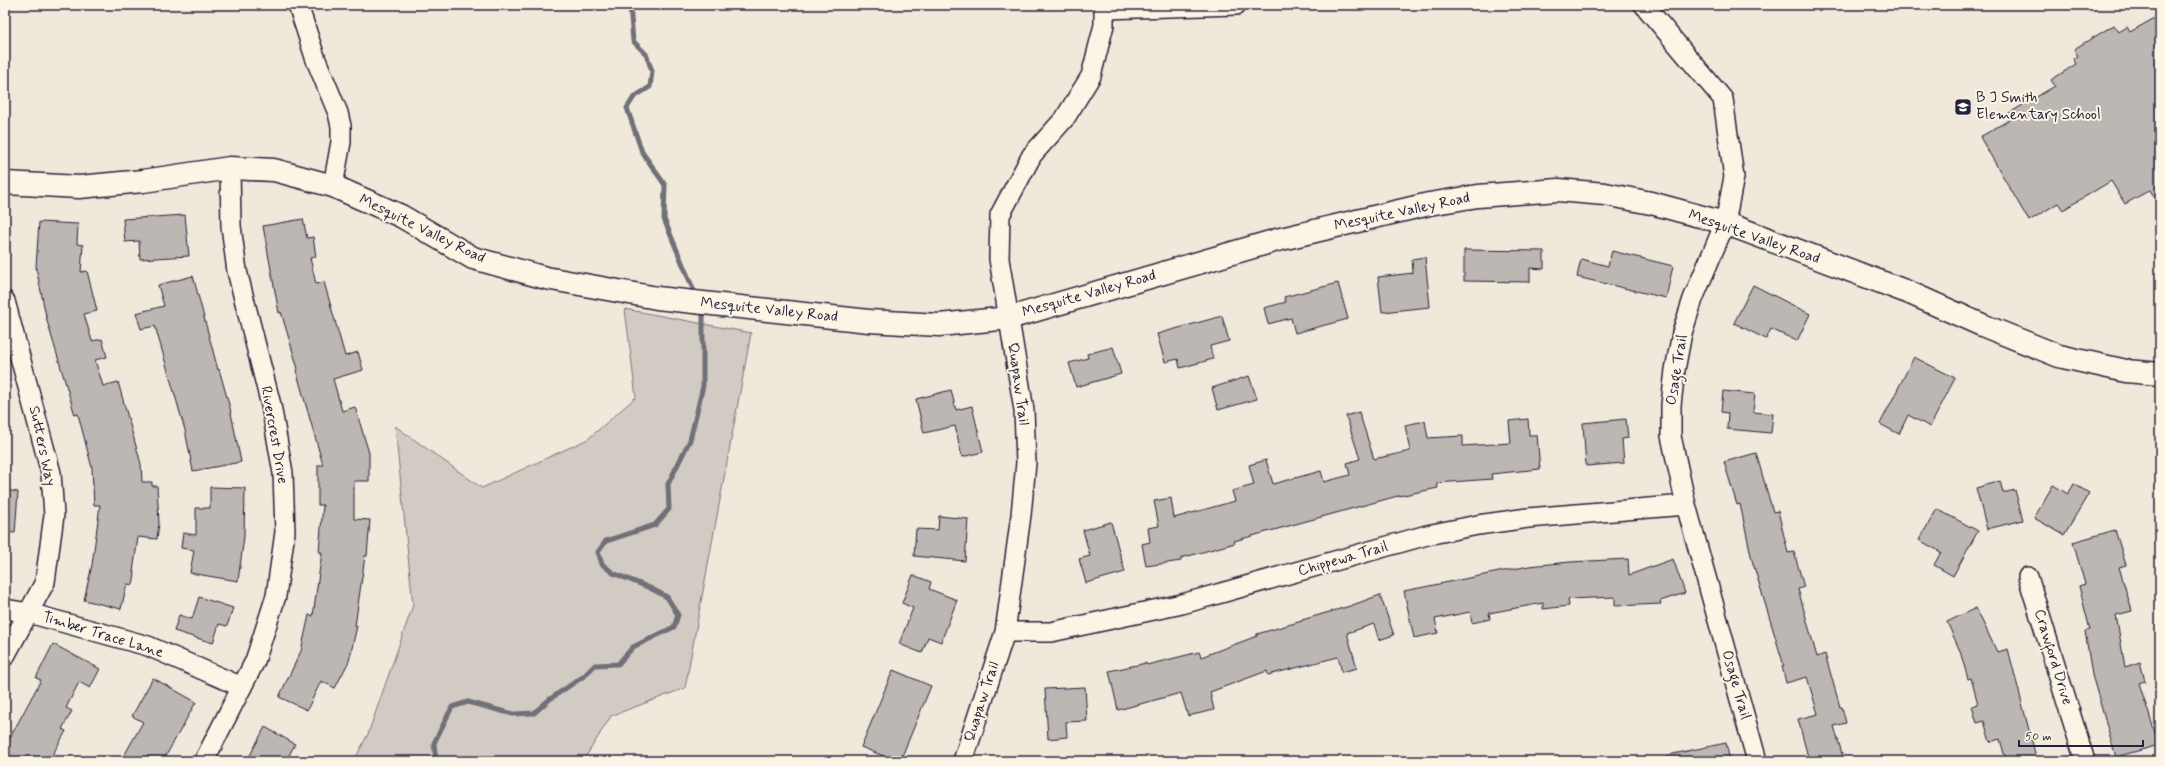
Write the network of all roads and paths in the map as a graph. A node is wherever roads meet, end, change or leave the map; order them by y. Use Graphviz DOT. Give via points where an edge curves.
graph roads {
  1 [pos="298,5"];
  2 [pos="1236,5"];
  3 [pos="1644,5"];
  4 [pos="1104,7"];
  5 [pos="230,168"];
  6 [pos="5,185"];
  7 [pos="333,186"];
  8 [pos="1725,223"];
  9 [pos="5,301"];
  10 [pos="1009,318"];
  11 [pos="2160,374"];
  12 [pos="1686,505"];
  13 [pos="2028,576"];
  14 [pos="5,609"];
  15 [pos="29,613"];
  16 [pos="1004,632"];
  17 [pos="5,656"];
  18 [pos="242,687"];
  19 [pos="204,761"];
  20 [pos="963,761"];
  21 [pos="1758,761"];
  22 [pos="2085,761"];
  1 -- 7 [label="street" via="341,126 341,142"];
  2 -- 4 [label="street"];
  3 -- 8 [label="street, Osage Trail" via="1723,99 1734,177"];
  4 -- 10 [label="street, Quapaw Trail" via="1104,25 1091,76 1065,118 1032,155 1000,214 999,259"];
  5 -- 6 [label="street, Mesquite Valley Road" via="143,181 79,187"];
  5 -- 7 [label="street, Mesquite Valley Road" via="274,170"];
  5 -- 18 [label="street, Rivercrest Drive" via="231,226 237,271 271,405 283,473 284,532 276,596 255,661"];
  7 -- 10 [label="street, Mesquite Valley Road" via="401,216 473,258 546,278 657,298 869,321 939,325"];
  8 -- 10 [label="street, Mesquite Valley Road" via="1651,203 1605,194 1558,190 1478,196 1429,204 1277,240"];
  8 -- 11 [label="street, Mesquite Valley Road" via="1910,293 2059,356 2126,371"];
  8 -- 12 [label="street, Osage Trail" via="1693,299 1682,333 1675,370 1671,436"];
  9 -- 15 [label="street, Sutters Way" via="51,473 54,515 50,552 45,582"];
  10 -- 16 [label="street, Quapaw Trail" via="1024,410 1026,463"];
  12 -- 16 [label="street, Chippewa Trail" via="1528,518 1478,525 1427,535 1182,604 1051,632"];
  12 -- 21 [label="street, Osage Trail"];
  13 -- 22 [label="street, Crawford Drive"];
  14 -- 15 [label="street, Timber Trace Lane"];
  15 -- 17 [label="street, Sutters Way"];
  15 -- 18 [label="street, Timber Trace Lane" via="148,646"];
  16 -- 20 [label="street, Quapaw Trail"];
  18 -- 19 [label="street, Rivercrest Drive"];
}
